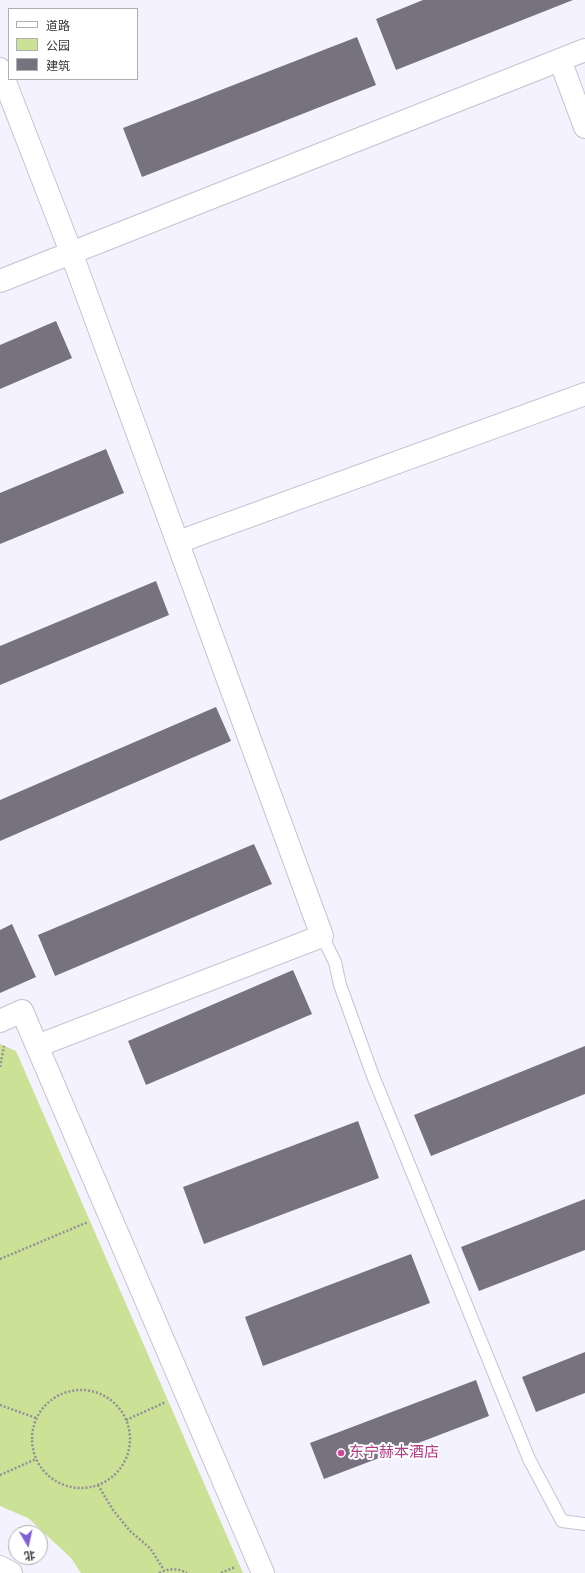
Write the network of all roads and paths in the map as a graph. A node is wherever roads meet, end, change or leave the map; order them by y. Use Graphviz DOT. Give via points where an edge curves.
graph roads {
  1 [pos="585,50"];
  2 [pos="560,60"];
  3 [pos="0,69"];
  4 [pos="585,127"];
  5 [pos="71,252"];
  6 [pos="0,281"];
  7 [pos="585,394"];
  8 [pos="178,542"];
  9 [pos="322,936"];
  10 [pos="0,1021"];
  11 [pos="4,1046"];
  12 [pos="37,1046"];
  13 [pos="0,1067"];
  14 [pos="108,1212"];
  15 [pos="0,1259"];
  16 [pos="168,1401"];
  17 [pos="0,1405"];
  18 [pos="36,1418"];
  19 [pos="126,1420"];
  20 [pos="36,1459"];
  21 [pos="0,1474"];
  22 [pos="98,1485"];
  23 [pos="585,1524"];
  24 [pos="240,1565"];
  25 [pos="0,1567"];
  26 [pos="164,1570"];
  27 [pos="11,1573"];
  28 [pos="159,1573"];
  29 [pos="187,1573"];
  30 [pos="221,1573"];
  31 [pos="263,1573"];
  1 -- 2 [label="street"];
  2 -- 4 [label="street"];
  2 -- 5 [label="street"];
  3 -- 5 [label="street"];
  5 -- 6 [label="street"];
  5 -- 8 [label="street"];
  7 -- 8 [label="street"];
  8 -- 9 [label="street"];
  9 -- 12 [label="street"];
  9 -- 23 [label="lane" via="335,962 340,985 373,1076 529,1459 562,1521"];
  10 -- 12 [label="street" via="22,1011"];
  11 -- 13 [label="path"];
  12 -- 14 [label="street"];
  14 -- 15 [label="path"];
  14 -- 31 [label="street"];
  16 -- 19 [label="path"];
  17 -- 18 [label="path"];
  18 -- 19 [label="path" via="46,1404 60,1394 91,1391 106,1397 118,1407"];
  18 -- 20 [label="path" via="32,1434"];
  19 -- 22 [label="path" via="129,1435 128,1451 122,1465 112,1477"];
  20 -- 21 [label="path"];
  20 -- 22 [label="path" via="50,1478 65,1486 82,1488"];
  22 -- 26 [label="path" via="113,1510 130,1531 150,1548"];
  24 -- 30 [label="path"];
  25 -- 27 [label="street"];
  26 -- 28 [label="path"];
  26 -- 29 [label="path" via="180,1570"];
}
